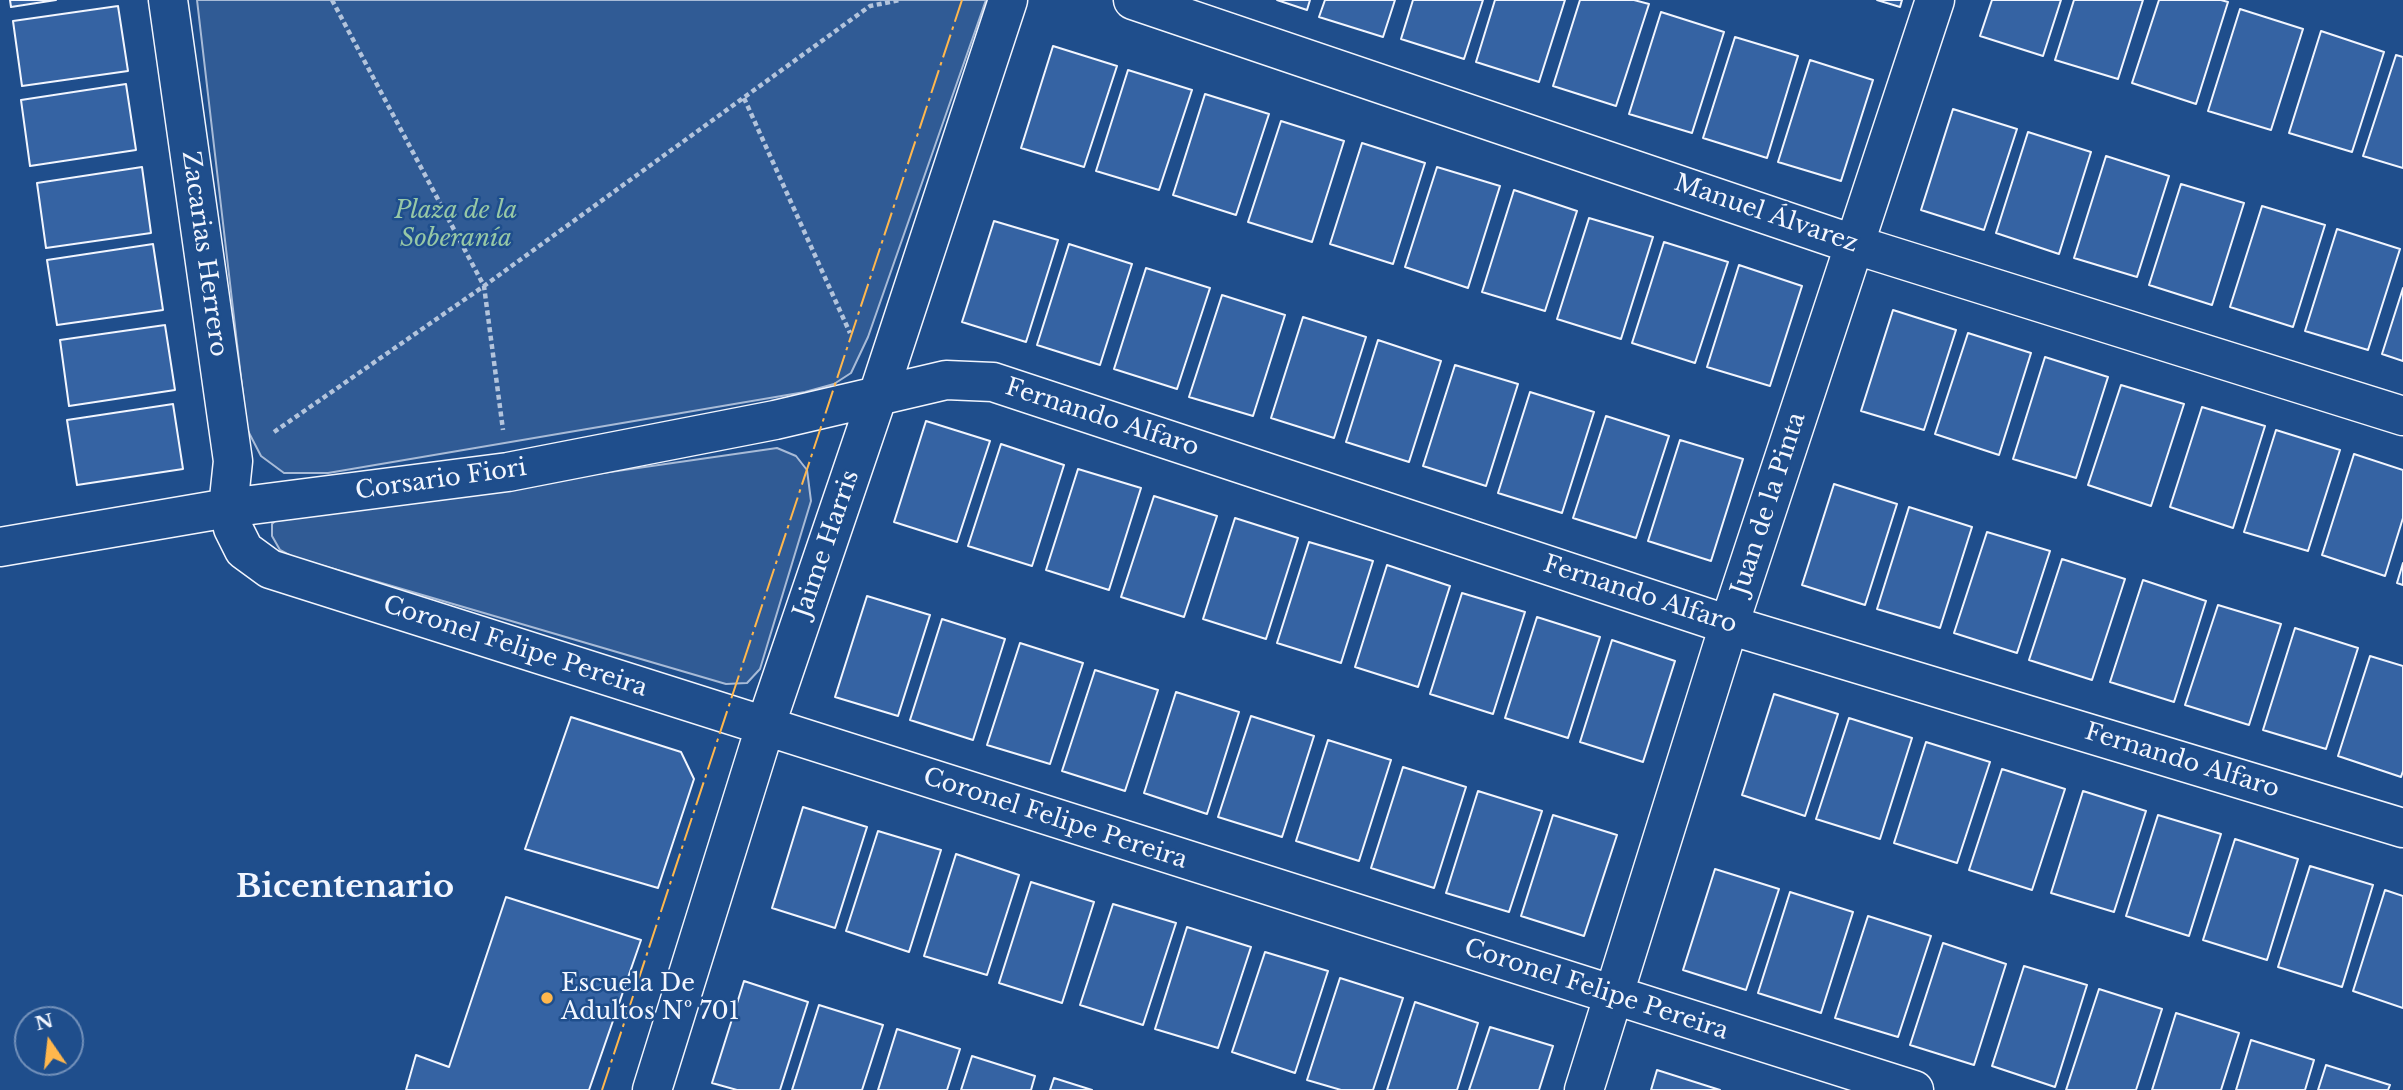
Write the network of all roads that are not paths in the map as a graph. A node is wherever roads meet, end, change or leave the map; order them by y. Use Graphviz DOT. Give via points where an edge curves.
graph roads {
  1 [pos="168,0"];
  2 [pos="1008,0"];
  3 [pos="1133,0"];
  4 [pos="1935,0"];
  5 [pos="1856,245"];
  6 [pos="878,395"];
  7 [pos="2403,416"];
  8 [pos="228,508"];
  9 [pos="0,547"];
  10 [pos="1729,625"];
  11 [pos="765,727"];
  12 [pos="2403,828"];
  13 [pos="1614,996"];
  14 [pos="652,1090"];
  15 [pos="1584,1090"];
  16 [pos="1914,1090"];
  1 -- 8 [label="street, Zacarias Herrero" via="233,461"];
  2 -- 6 [label="street, Jaime Harris"];
  3 -- 5 [label="street, Manuel Álvarez"];
  4 -- 5 [label="street, Juan de la Pinta"];
  5 -- 7 [label="street, Manuel Álvarez"];
  5 -- 10 [label="street, Juan de la Pinta"];
  6 -- 8 [label="street, Corsario Fiori" via="508,472"];
  6 -- 10 [label="street, Fernando Alfaro" via="946,380 993,382"];
  6 -- 11 [label="street, Jaime Harris"];
  8 -- 9 [label="street, Corsario Fiori"];
  8 -- 11 [label="street, Coronel Felipe Pereira" via="244,550 270,569"];
  10 -- 12 [label="street, Fernando Alfaro"];
  10 -- 13 [label="street, Juan de la Pinta"];
  11 -- 13 [label="street, Coronel Felipe Pereira"];
  11 -- 14 [label="street, Jaime Harris"];
  13 -- 15 [label="street, Juan de la Pinta"];
  13 -- 16 [label="street, Coronel Felipe Pereira"];
}
